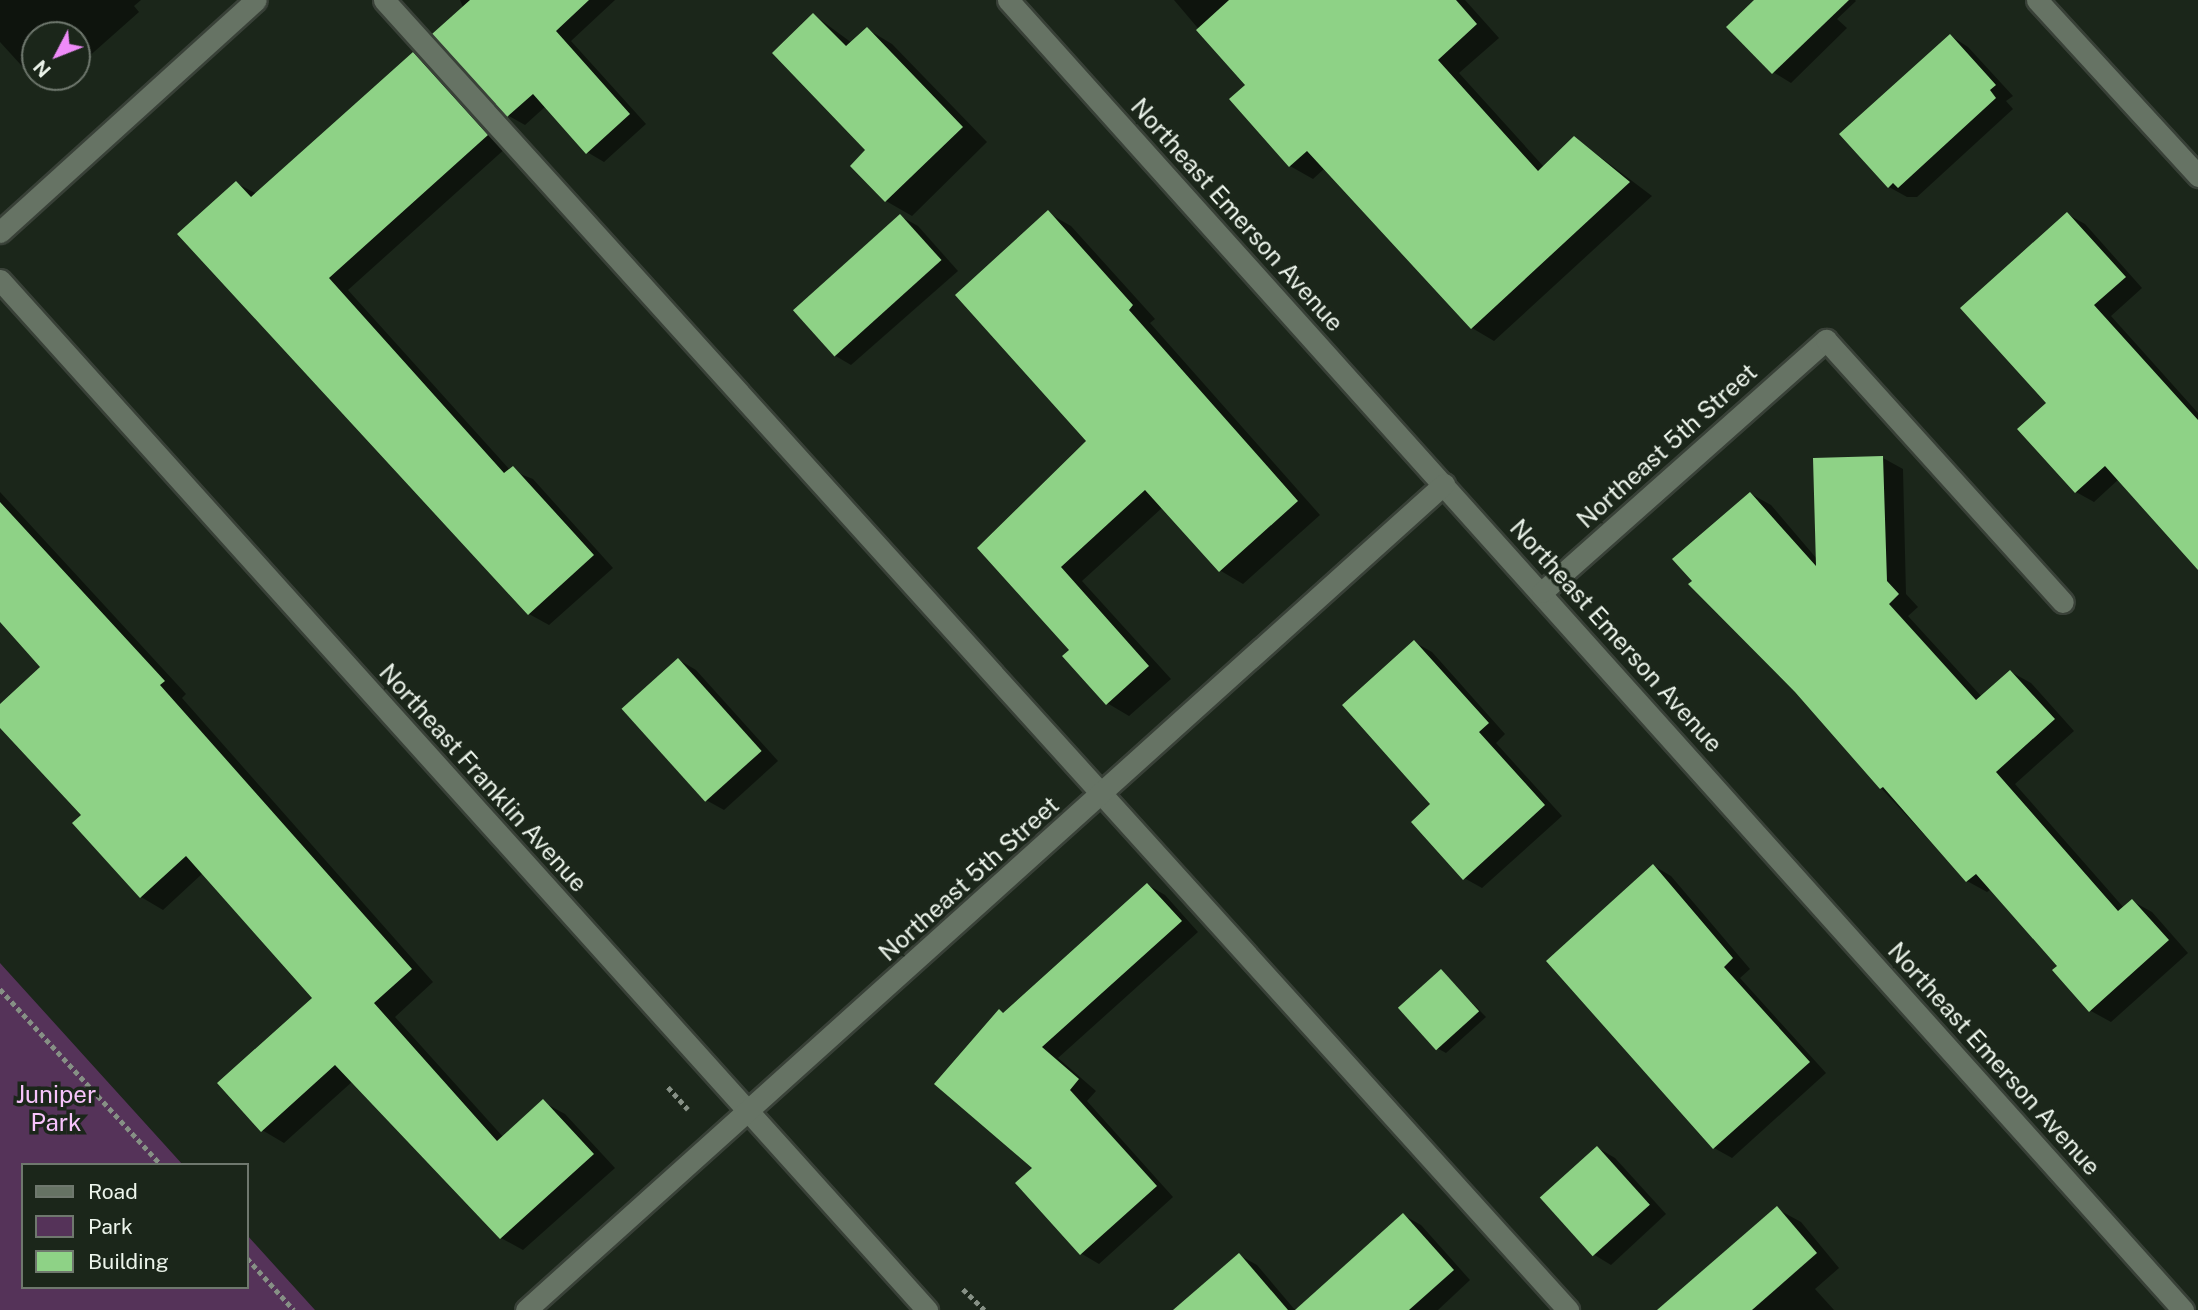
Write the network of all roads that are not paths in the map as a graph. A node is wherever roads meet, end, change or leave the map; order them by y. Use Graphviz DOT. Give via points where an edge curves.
graph roads {
  1 [pos="256,0"];
  2 [pos="384,0"];
  3 [pos="1008,0"];
  4 [pos="2037,0"];
  5 [pos="2198,176"];
  6 [pos="0,232"];
  7 [pos="0,280"];
  8 [pos="1444,484"];
  9 [pos="1542,592"];
  10 [pos="2063,602"];
  11 [pos="1104,794"];
  12 [pos="747,1111"];
  13 [pos="526,1310"];
  14 [pos="927,1310"];
  15 [pos="1568,1310"];
  16 [pos="2183,1310"];
  1 -- 6 [label="street"];
  2 -- 11 [label="street"];
  3 -- 8 [label="street, Northeast Emerson Avenue"];
  4 -- 5 [label="street"];
  7 -- 12 [label="street, Northeast Franklin Avenue"];
  8 -- 9 [label="street, Northeast Emerson Avenue"];
  8 -- 11 [label="street, Northeast 5th Street"];
  9 -- 10 [label="street, Northeast 5th Street" via="1826,340"];
  9 -- 16 [label="street, Northeast Emerson Avenue"];
  11 -- 12 [label="street, Northeast 5th Street"];
  11 -- 15 [label="street"];
  12 -- 13 [label="street, Northeast 5th Street"];
  12 -- 14 [label="street, Northeast Franklin Avenue"];
}
